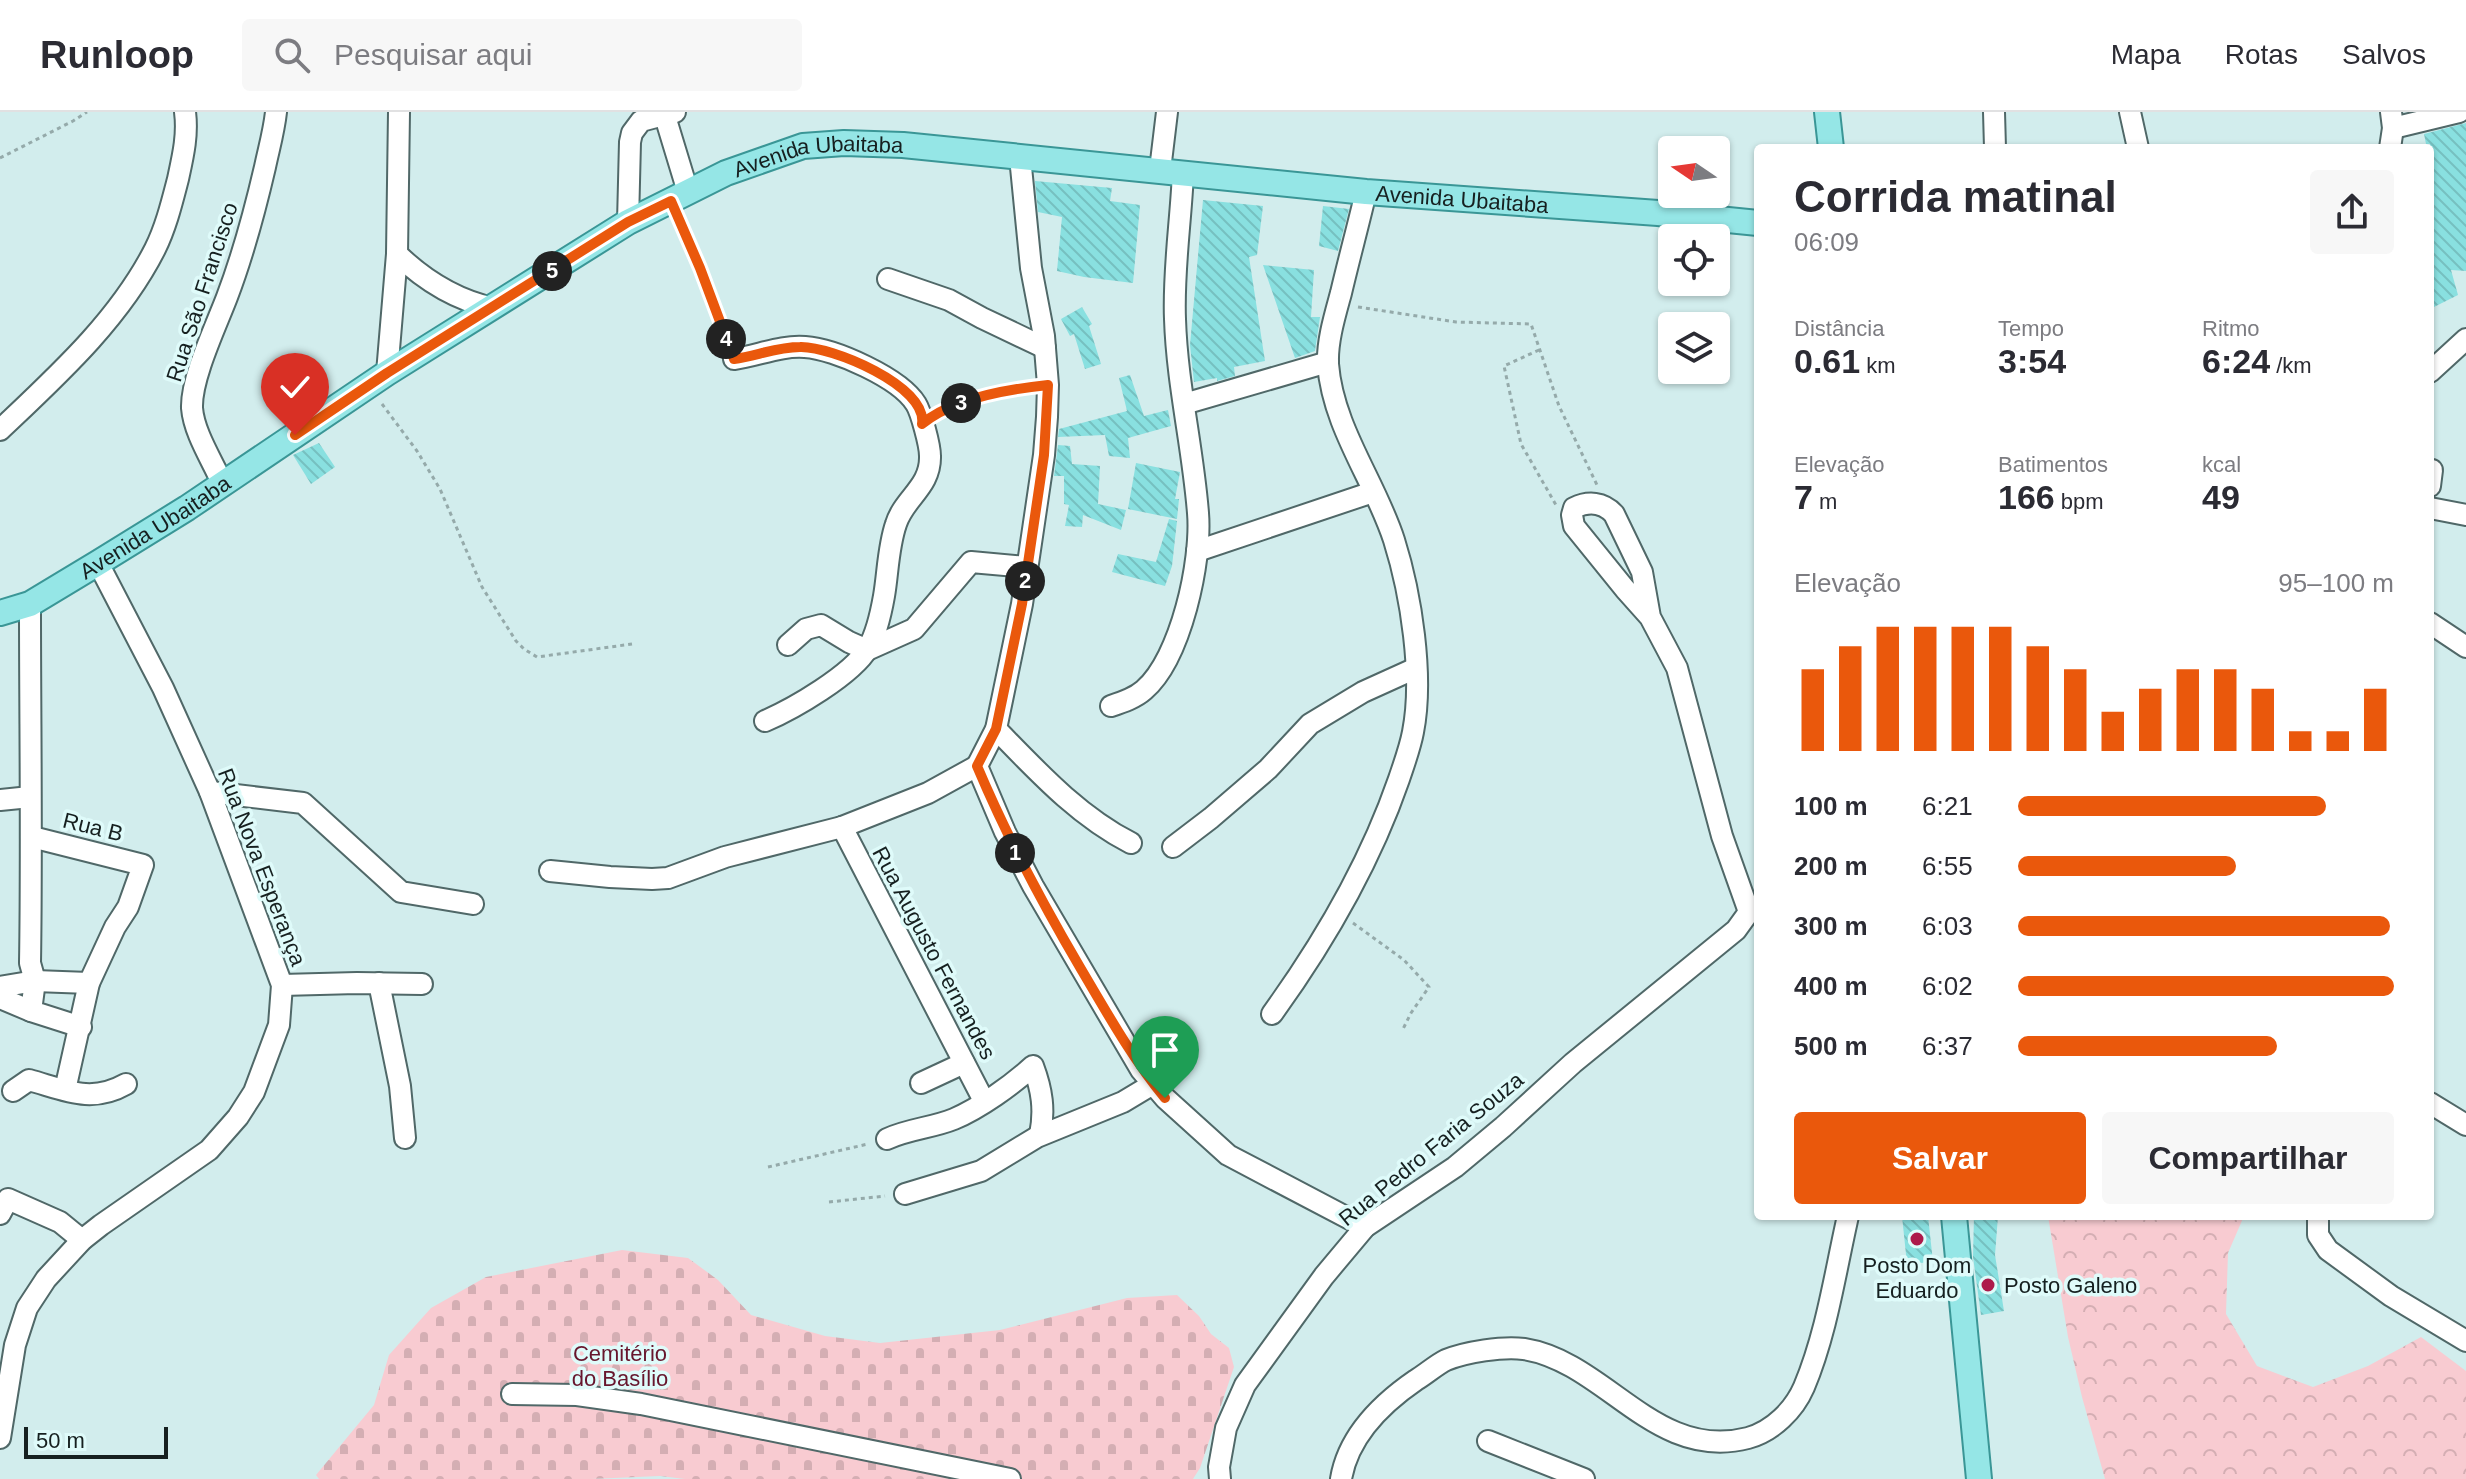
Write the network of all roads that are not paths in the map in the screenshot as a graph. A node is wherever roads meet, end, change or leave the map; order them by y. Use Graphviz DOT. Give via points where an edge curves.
graph roads {
  1 [pos="185,112"];
  2 [pos="276,112"];
  3 [pos="399,112"];
  4 [pos="1167,112"];
  5 [pos="1827,112"];
  6 [pos="1994,112"];
  7 [pos="2130,112"];
  8 [pos="2459,112"];
  9 [pos="670,113"];
  10 [pos="2392,129"];
  11 [pos="1831,144"];
  12 [pos="1995,144"];
  13 [pos="2137,144"];
  14 [pos="1020,157"];
  15 [pos="1171,171"];
  16 [pos="1366,192"];
  17 [pos="680,196"];
  18 [pos="628,222"];
  19 [pos="1754,223"];
  20 [pos="397,254"];
  21 [pos="888,279"];
  22 [pos="493,308"];
  23 [pos="2466,339"];
  24 [pos="1045,348"];
  25 [pos="734,359"];
  26 [pos="1328,362"];
  27 [pos="2434,368"];
  28 [pos="378,380"];
  29 [pos="1184,404"];
  30 [pos="0,430"];
  31 [pos="222,483"];
  32 [pos="1373,492"];
  33 [pos="2434,509"];
  34 [pos="2466,515"];
  35 [pos="1197,551"];
  36 [pos="98,563"];
  37 [pos="1027,567"];
  38 [pos="30,604"];
  39 [pos="0,613"];
  40 [pos="1650,617"];
  41 [pos="2434,626"];
  42 [pos="788,645"];
  43 [pos="2466,647"];
  44 [pos="867,650"];
  45 [pos="1416,668"];
  46 [pos="1111,706"];
  47 [pos="765,721"];
  48 [pos="996,729"];
  49 [pos="977,766"];
  50 [pos="210,792"];
  51 [pos="30,797"];
  52 [pos="0,800"];
  53 [pos="842,827"];
  54 [pos="32,837"];
  55 [pos="1131,843"];
  56 [pos="1173,847"];
  57 [pos="550,871"];
  58 [pos="473,904"];
  59 [pos="35,981"];
  60 [pos="89,983"];
  61 [pos="379,983"];
  62 [pos="422,984"];
  63 [pos="282,985"];
  64 [pos="0,987"];
  65 [pos="0,998"];
  66 [pos="31,1011"];
  67 [pos="1272,1014"];
  68 [pos="81,1027"];
  69 [pos="964,1063"];
  70 [pos="921,1083"];
  71 [pos="126,1084"];
  72 [pos="1153,1084"];
  73 [pos="65,1090"];
  74 [pos="13,1091"];
  75 [pos="984,1101"];
  76 [pos="2434,1105"];
  77 [pos="2466,1125"];
  78 [pos="1040,1135"];
  79 [pos="405,1138"];
  80 [pos="887,1139"];
  81 [pos="905,1194"];
  82 [pos="3,1202"];
  83 [pos="1847,1220"];
  84 [pos="1954,1220"];
  85 [pos="2318,1226"];
  86 [pos="1365,1227"];
  87 [pos="82,1240"];
  88 [pos="2466,1341"];
  89 [pos="512,1394"];
  90 [pos="0,1438"];
  91 [pos="1488,1441"];
  92 [pos="1010,1479"];
  93 [pos="1220,1479"];
  94 [pos="1341,1479"];
  95 [pos="1584,1479"];
  96 [pos="1979,1479"];
  1 -- 30 [label="street" via="185,147 156,247 93,337"];
  2 -- 31 [label="street, Rua São Francisco" via="259,195 192,400 199,434"];
  3 -- 20 [label="street"];
  4 -- 15 [label="street"];
  5 -- 11 [label="main road"];
  6 -- 12 [label="street"];
  7 -- 13 [label="street"];
  8 -- 10 [label="street"];
  9 -- 17 [label="street"];
  9 -- 18 [label="street" via="641,121 632,133"];
  14 -- 15 [label="main road, Avenida Ubaitaba"];
  14 -- 17 [label="main road, Avenida Ubaitaba" via="903,145 803,146"];
  14 -- 24 [label="street"];
  15 -- 16 [label="main road, Avenida Ubaitaba"];
  15 -- 29 [label="street" via="1175,317"];
  16 -- 19 [label="main road, Avenida Ubaitaba"];
  16 -- 26 [label="street"];
  17 -- 18 [label="main road, Avenida Ubaitaba"];
  18 -- 22 [label="main road, Avenida Ubaitaba"];
  20 -- 22 [label="street" via="443,289"];
  20 -- 28 [label="street"];
  21 -- 24 [label="street" via="949,300"];
  22 -- 28 [label="main road, Avenida Ubaitaba"];
  23 -- 27 [label="street"];
  24 -- 37 [label="street" via="1044,455"];
  25 -- 44 [label="street" via="779,348 825,350 876,371 915,401 923,418 930,455 927,475 896,524 884,598"];
  26 -- 29 [label="street"];
  26 -- 32 [label="street" via="1339,412"];
  28 -- 31 [label="main road, Avenida Ubaitaba"];
  29 -- 35 [label="street" via="1198,514"];
  31 -- 36 [label="main road, Avenida Ubaitaba"];
  32 -- 35 [label="street"];
  32 -- 45 [label="street" via="1394,539"];
  33 -- 34 [label="street"];
  35 -- 46 [label="street" via="1182,621 1165,666 1144,691"];
  36 -- 38 [label="main road, Avenida Ubaitaba"];
  36 -- 50 [label="street, Rua Nova Esperança"];
  37 -- 44 [label="street" via="971,562 914,629"];
  37 -- 48 [label="street"];
  38 -- 39 [label="main road, Avenida Ubaitaba"];
  38 -- 51 [label="street"];
  40 -- 40 [label="street" via="1574,526 1574,508 1595,503 1614,514 1642,572"];
  40 -- 86 [label="street, Rua Pedro Faria Souza" via="1677,668 1722,836 1749,912 1736,930 1467,1157"];
  41 -- 43 [label="street"];
  42 -- 44 [label="street" via="806,629 821,625"];
  44 -- 47 [label="street" via="848,670"];
  45 -- 56 [label="street" via="1310,724 1268,769"];
  45 -- 67 [label="street" via="1413,734 1389,807 1337,912"];
  48 -- 49 [label="street"];
  48 -- 55 [label="street" via="1093,820"];
  49 -- 53 [label="street" via="928,793"];
  49 -- 72 [label="street" via="1033,886"];
  50 -- 58 [label="street" via="303,803 401,892"];
  50 -- 63 [label="street, Rua Nova Esperança"];
  51 -- 52 [label="street"];
  51 -- 54 [label="street"];
  53 -- 57 [label="street" via="725,857 668,878"];
  53 -- 69 [label="street, Rua Augusto Fernandes"];
  54 -- 59 [label="street" via="30,963"];
  54 -- 60 [label="street, Rua B" via="143,865"];
  59 -- 60 [label="street"];
  59 -- 64 [label="street"];
  59 -- 66 [label="street"];
  60 -- 68 [label="street"];
  61 -- 62 [label="street"];
  61 -- 63 [label="street"];
  61 -- 79 [label="street"];
  63 -- 87 [label="street, Rua Nova Esperança" via="279,1025 254,1092 238,1117 209,1150"];
  65 -- 66 [label="street"];
  66 -- 68 [label="street"];
  68 -- 73 [label="street"];
  69 -- 70 [label="street"];
  69 -- 75 [label="street, Rua Augusto Fernandes"];
  71 -- 73 [label="street" via="94,1096"];
  72 -- 78 [label="street" via="1123,1102"];
  72 -- 86 [label="street" via="1228,1155"];
  73 -- 74 [label="street" via="29,1080"];
  75 -- 78 [label="street" via="1033,1066 1044,1104"];
  75 -- 80 [label="street" via="955,1119"];
  76 -- 77 [label="street"];
  78 -- 81 [label="street" via="981,1171"];
  82 -- 87 [label="street" via="60,1222"];
  83 -- 94 [label="street" via="1804,1387 1784,1416 1760,1435 1727,1443 1698,1441 1648,1419 1568,1364 1521,1348 1492,1350 1445,1361 1398,1392 1361,1431 1344,1461"];
  84 -- 96 [label="main road"];
  85 -- 88 [label="street" via="2328,1250"];
  86 -- 93 [label="street, Rua Pedro Faria Souza" via="1245,1385 1226,1428"];
  87 -- 90 [label="street, Rua Nova Esperança" via="27,1308 15,1345"];
  89 -- 92 [label="street" via="577,1395 641,1404"];
  91 -- 95 [label="street"];
}
